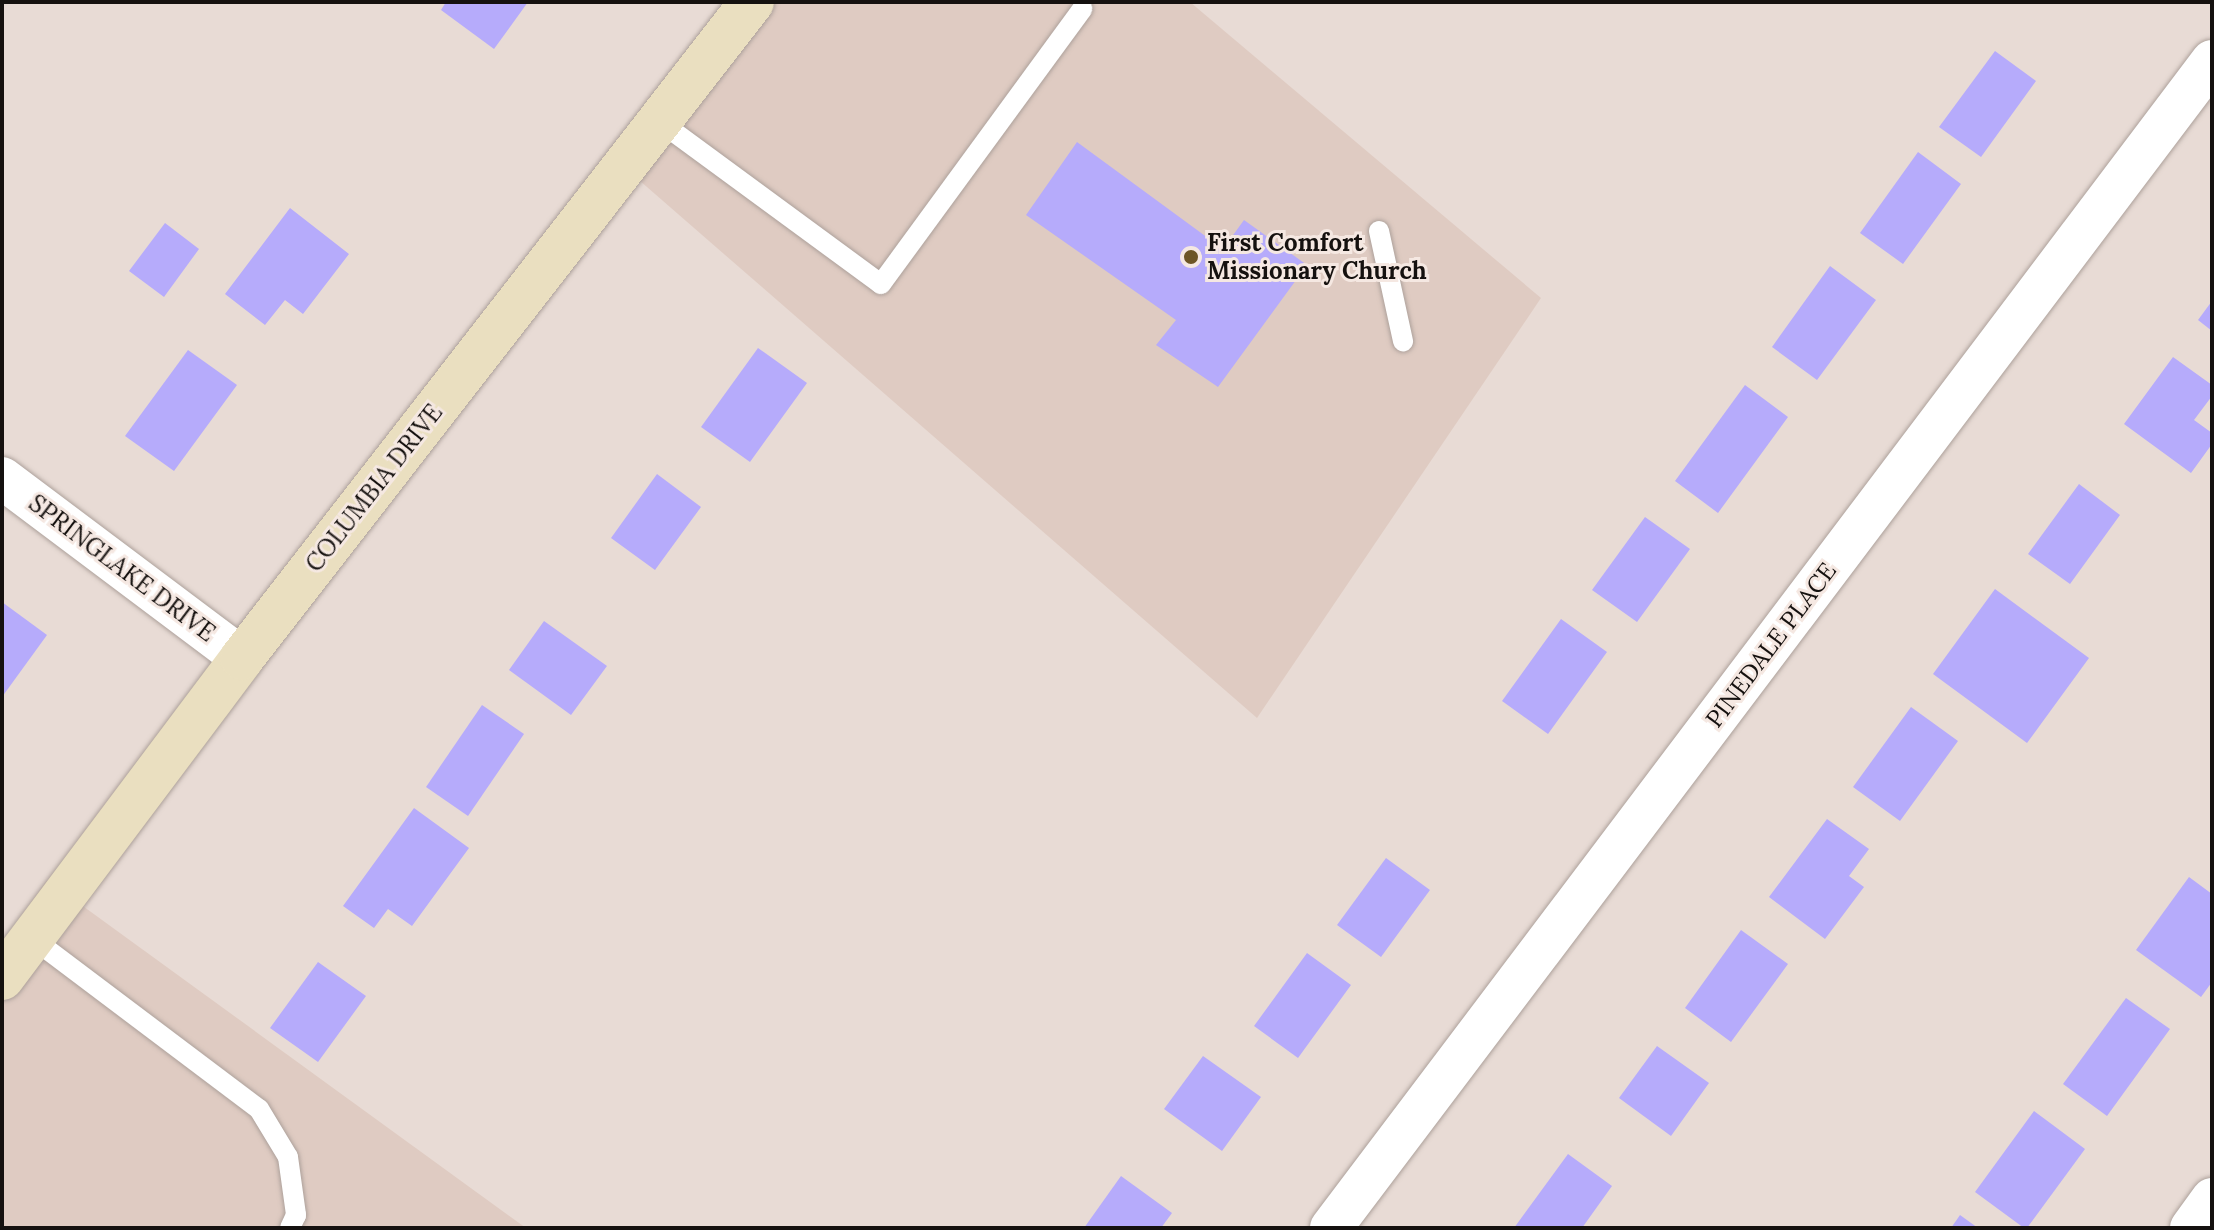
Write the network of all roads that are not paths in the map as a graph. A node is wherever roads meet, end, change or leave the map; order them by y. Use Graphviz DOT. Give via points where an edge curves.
graph roads {
  1 [pos="752,2"];
  2 [pos="1082,9"];
  3 [pos="2212,61"];
  4 [pos="659,121"];
  5 [pos="1379,231"];
  6 [pos="1403,341"];
  7 [pos="2,478"];
  8 [pos="242,658"];
  9 [pos="32,938"];
  10 [pos="2,978"];
  11 [pos="2212,1199"];
  12 [pos="290,1228"];
  13 [pos="1331,1228"];
  14 [pos="2191,1228"];
  1 -- 4 [label="main road, COLUMBIA DRIVE"];
  2 -- 4 [label="lane" via="881,284"];
  3 -- 13 [label="street, PINEDALE PLACE"];
  4 -- 8 [label="main road, COLUMBIA DRIVE"];
  5 -- 6 [label="lane"];
  7 -- 8 [label="street, SPRINGLAKE DRIVE"];
  8 -- 9 [label="main road, COLUMBIA DRIVE"];
  9 -- 10 [label="main road, COLUMBIA DRIVE"];
  9 -- 12 [label="lane" via="259,1109 288,1157 296,1215"];
  11 -- 14 [label="street"];
}
